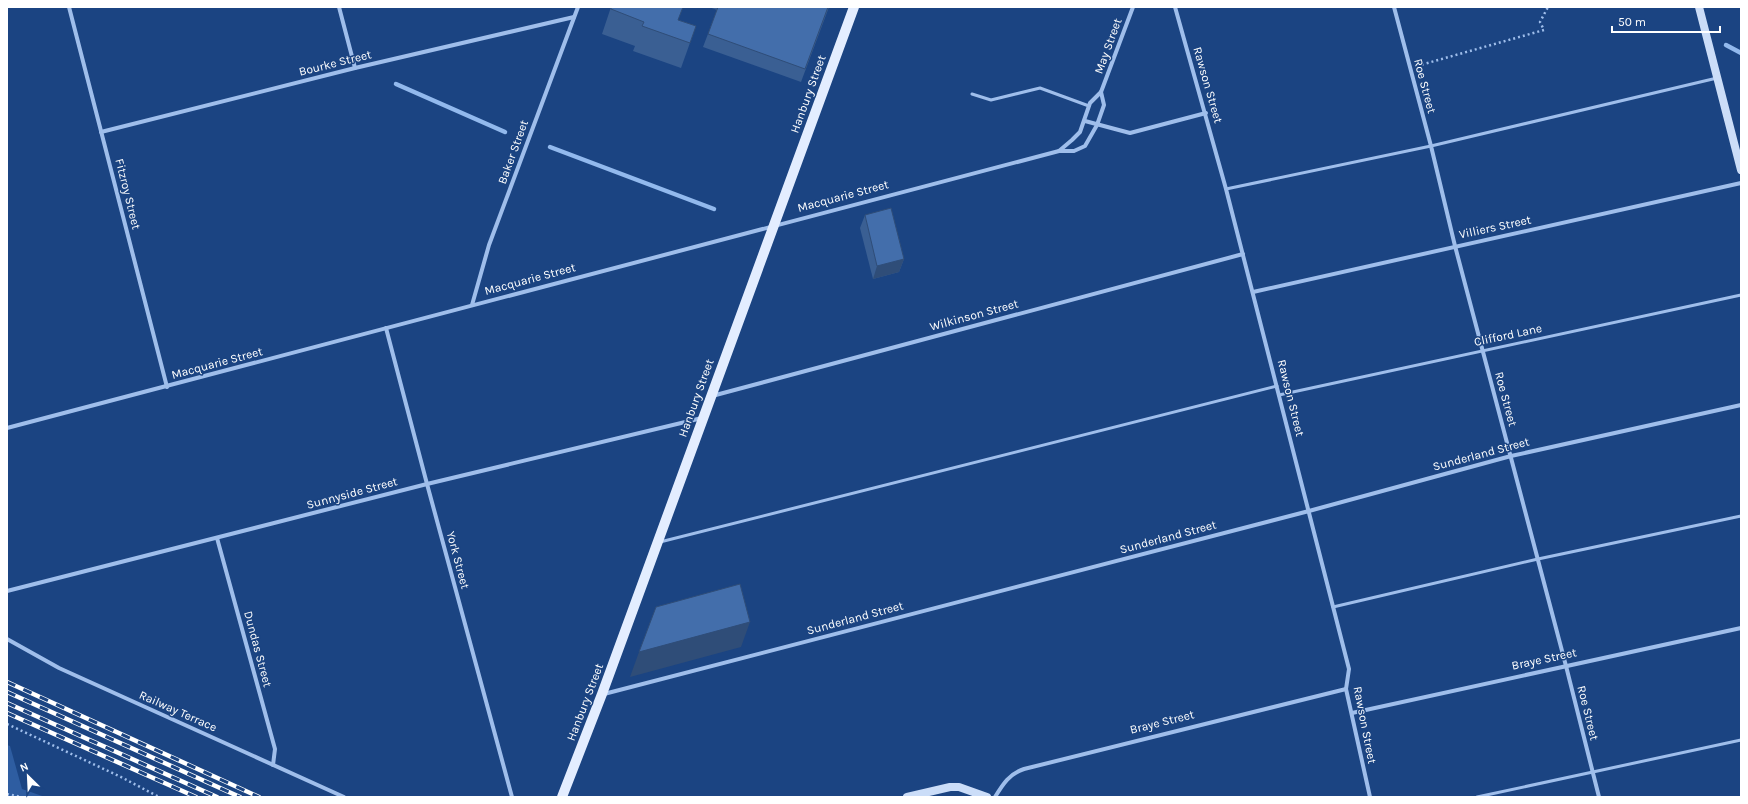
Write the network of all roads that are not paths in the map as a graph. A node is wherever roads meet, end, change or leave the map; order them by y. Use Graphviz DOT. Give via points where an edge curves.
graph roads {
  1 [pos="69,7"];
  2 [pos="340,7"];
  3 [pos="578,7"];
  4 [pos="854,7"];
  5 [pos="1133,7"];
  6 [pos="1175,7"];
  7 [pos="1394,7"];
  8 [pos="1699,7"];
  9 [pos="574,17"];
  10 [pos="355,68"];
  11 [pos="1718,78"];
  12 [pos="1101,92"];
  13 [pos="972,94"];
  14 [pos="1089,106"];
  15 [pos="1206,114"];
  16 [pos="1085,120"];
  17 [pos="1097,125"];
  18 [pos="101,132"];
  19 [pos="1431,146"];
  20 [pos="1058,150"];
  21 [pos="1741,170"];
  22 [pos="1741,183"];
  23 [pos="1226,189"];
  24 [pos="774,225"];
  25 [pos="1455,246"];
  26 [pos="1243,254"];
  27 [pos="1253,292"];
  28 [pos="1741,295"];
  29 [pos="472,305"];
  30 [pos="386,328"];
  31 [pos="1482,350"];
  32 [pos="1277,386"];
  33 [pos="167,387"];
  34 [pos="1279,395"];
  35 [pos="710,396"];
  36 [pos="1741,405"];
  37 [pos="702,418"];
  38 [pos="7,428"];
  39 [pos="1511,456"];
  40 [pos="426,484"];
  41 [pos="1309,511"];
  42 [pos="1741,516"];
  43 [pos="218,538"];
  44 [pos="658,543"];
  45 [pos="1538,559"];
  46 [pos="7,591"];
  47 [pos="1333,607"];
  48 [pos="1741,628"];
  49 [pos="7,639"];
  50 [pos="1566,666"];
  51 [pos="1346,689"];
  52 [pos="602,694"];
  53 [pos="1352,713"];
  54 [pos="1741,740"];
  55 [pos="274,765"];
  56 [pos="1593,772"];
  57 [pos="344,797"];
  58 [pos="512,797"];
  59 [pos="562,797"];
  60 [pos="908,797"];
  61 [pos="987,797"];
  62 [pos="995,797"];
  63 [pos="1370,797"];
  64 [pos="1477,797"];
  65 [pos="1599,797"];
  1 -- 18 [label="street, Fitzroy Street"];
  2 -- 10 [label="street"];
  3 -- 9 [label="street, Baker Street"];
  4 -- 24 [label="main road, Hanbury Street"];
  5 -- 12 [label="street, May Street"];
  6 -- 15 [label="street, Rawson Street"];
  7 -- 19 [label="street, Roe Street"];
  8 -- 11 [label="street"];
  9 -- 10 [label="street, Bourke Street"];
  9 -- 29 [label="street, Baker Street" via="489,245"];
  10 -- 18 [label="street, Bourke Street"];
  11 -- 19 [label="lane"];
  11 -- 21 [label="street"];
  12 -- 14 [label="street, May Street"];
  12 -- 17 [label="street, May Street" via="1104,104"];
  13 -- 14 [label="lane" via="991,100 1040,88"];
  14 -- 16 [label="street, May Street"];
  15 -- 17 [label="street" via="1130,133"];
  15 -- 23 [label="street, Rawson Street"];
  16 -- 17 [label="street"];
  16 -- 20 [label="street, Macquarie Street" via="1080,132"];
  17 -- 20 [label="street, Macquarie Street" via="1085,146 1074,151"];
  18 -- 33 [label="street, Fitzroy Street"];
  19 -- 23 [label="lane"];
  19 -- 25 [label="street, Roe Street"];
  20 -- 24 [label="street, Macquarie Street"];
  22 -- 25 [label="street, Villiers Street"];
  23 -- 26 [label="street, Rawson Street"];
  24 -- 29 [label="street, Macquarie Street"];
  24 -- 35 [label="main road, Hanbury Street"];
  25 -- 27 [label="street, Villiers Street"];
  25 -- 31 [label="street, Roe Street"];
  26 -- 27 [label="street, Rawson Street"];
  26 -- 35 [label="street, Wilkinson Street"];
  27 -- 32 [label="street, Rawson Street"];
  28 -- 31 [label="lane, Clifford Lane"];
  29 -- 30 [label="street, Macquarie Street"];
  30 -- 33 [label="street, Macquarie Street"];
  30 -- 40 [label="street, York Street"];
  31 -- 34 [label="lane, Clifford Lane"];
  31 -- 39 [label="street, Roe Street"];
  32 -- 34 [label="street, Rawson Street"];
  32 -- 44 [label="lane"];
  33 -- 38 [label="street, Macquarie Street"];
  34 -- 41 [label="street, Rawson Street"];
  35 -- 37 [label="main road, Hanbury Street"];
  36 -- 39 [label="street, Sunderland Street"];
  37 -- 40 [label="street, Sunnyside Street"];
  37 -- 44 [label="main road, Hanbury Street"];
  39 -- 41 [label="street, Sunderland Street"];
  39 -- 45 [label="street, Roe Street"];
  40 -- 43 [label="street, Sunnyside Street"];
  40 -- 58 [label="street, York Street"];
  41 -- 47 [label="street, Rawson Street"];
  41 -- 52 [label="street, Sunderland Street"];
  42 -- 45 [label="lane"];
  43 -- 46 [label="street, Sunnyside Street"];
  43 -- 55 [label="street, Dundas Street" via="275,749"];
  44 -- 52 [label="main road, Hanbury Street"];
  45 -- 47 [label="lane"];
  45 -- 50 [label="street, Roe Street"];
  47 -- 51 [label="street, Rawson Street" via="1349,669"];
  48 -- 50 [label="street, Braye Street"];
  49 -- 55 [label="street, Railway Terrace" via="59,668"];
  50 -- 53 [label="street, Braye Street"];
  50 -- 56 [label="street, Roe Street"];
  51 -- 53 [label="street, Rawson Street"];
  51 -- 62 [label="street, Braye Street" via="1016,771 1006,780"];
  52 -- 59 [label="main road, Hanbury Street"];
  53 -- 63 [label="street, Rawson Street"];
  54 -- 56 [label="lane"];
  55 -- 57 [label="street, Railway Terrace"];
  56 -- 64 [label="lane"];
  56 -- 65 [label="street, Roe Street"];
  60 -- 61 [label="street" via="959,786"];
}
